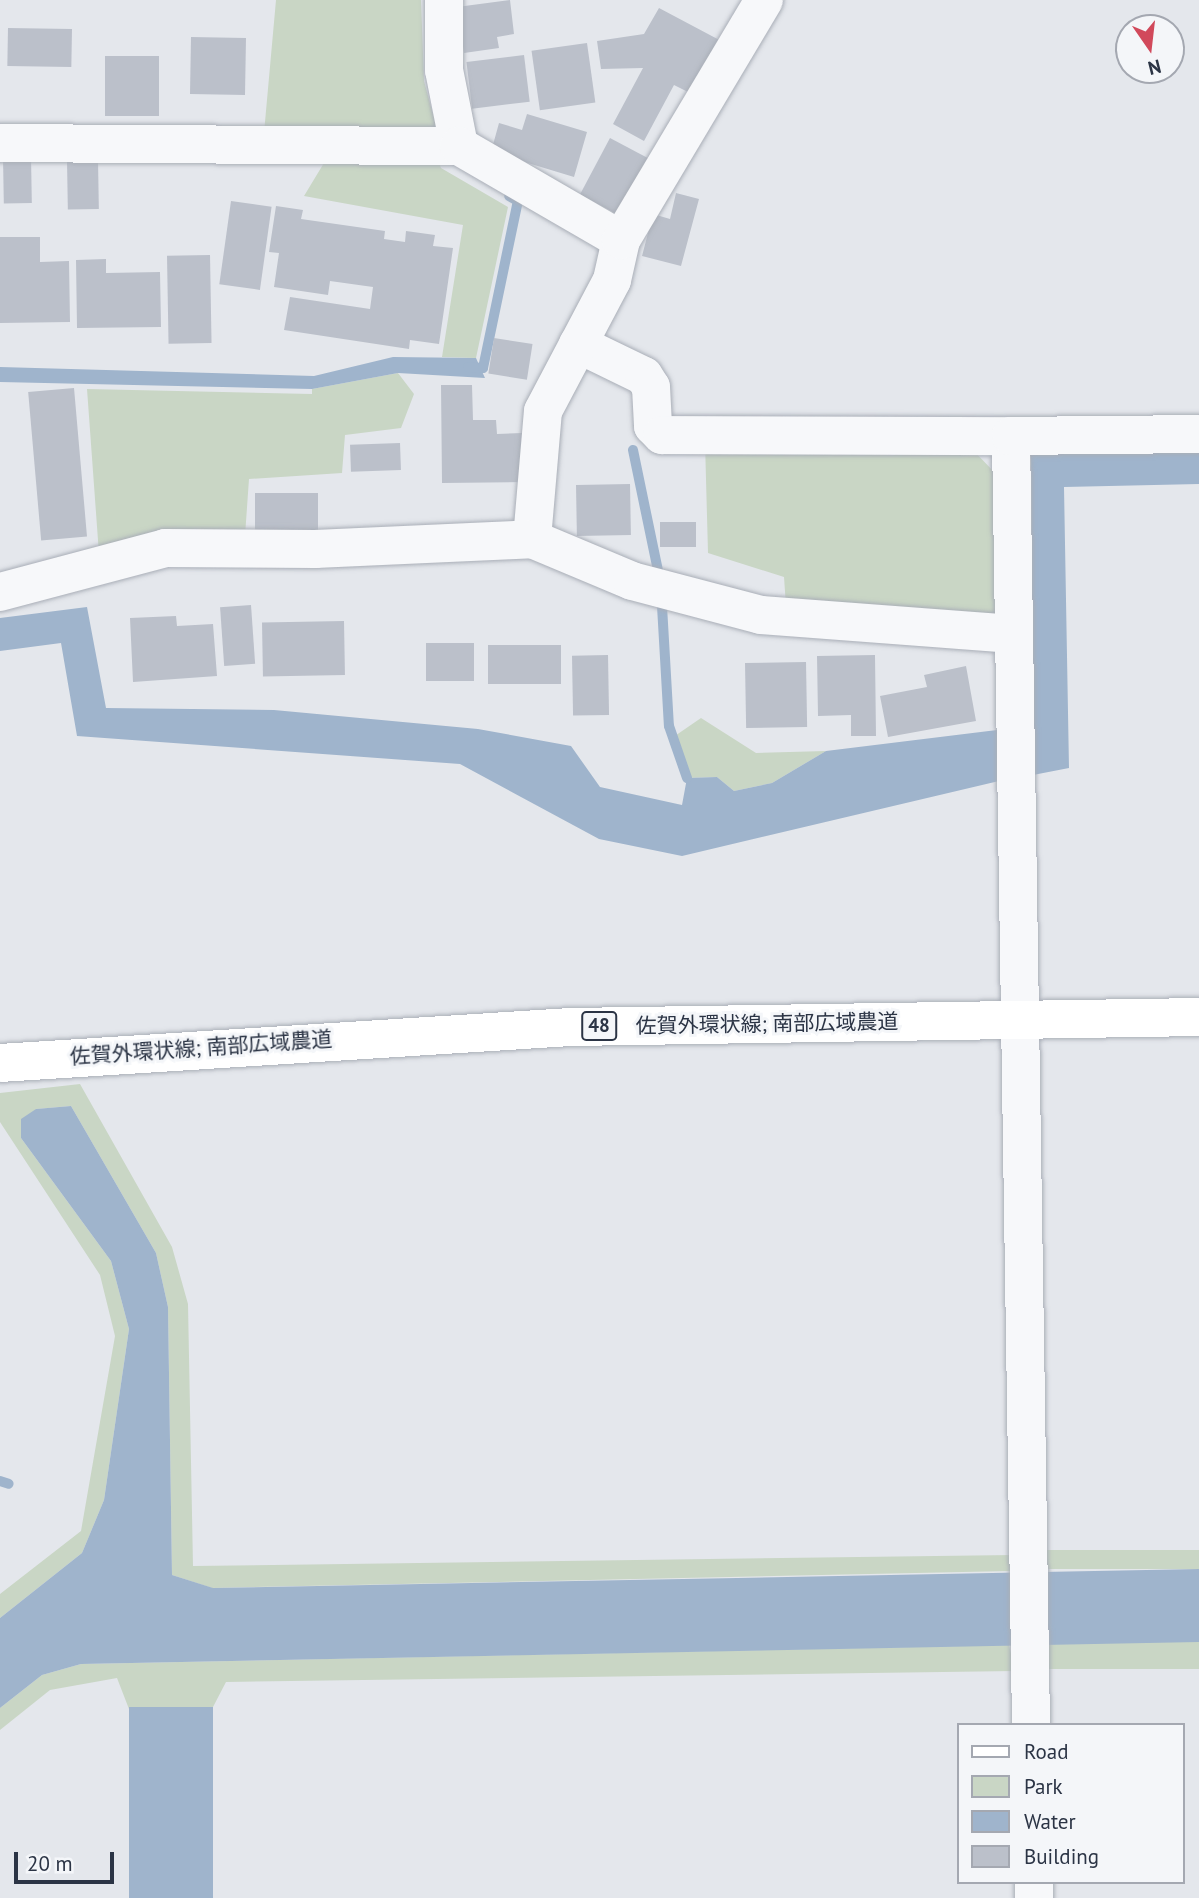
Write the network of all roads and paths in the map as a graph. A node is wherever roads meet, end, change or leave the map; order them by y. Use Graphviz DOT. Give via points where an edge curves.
graph roads {
  1 [pos="444,0"];
  2 [pos="764,0"];
  3 [pos="0,143"];
  4 [pos="459,146"];
  5 [pos="621,240"];
  6 [pos="578,344"];
  7 [pos="1199,434"];
  8 [pos="1011,436"];
  9 [pos="531,539"];
  10 [pos="0,592"];
  11 [pos="1013,634"];
  12 [pos="1199,1017"];
  13 [pos="1021,1020"];
  14 [pos="0,1063"];
  15 [pos="1031,1723"];
  1 -- 4 [label="street" via="444,70"];
  2 -- 5 [label="street"];
  3 -- 4 [label="street"];
  4 -- 5 [label="street"];
  5 -- 6 [label="street" via="612,280"];
  6 -- 8 [label="street" via="644,376 651,387 653,426 662,436"];
  6 -- 9 [label="street" via="543,411"];
  7 -- 8 [label="street"];
  8 -- 11 [label="street"];
  9 -- 10 [label="street" via="315,549 165,548"];
  9 -- 11 [label="street" via="632,581 761,615"];
  11 -- 13 [label="street"];
  12 -- 13 [label="main road, 佐賀外環状線; 南部広域農道 / 48"];
  13 -- 14 [label="main road, 佐賀外環状線; 南部広域農道 / 48" via="571,1027 168,1048"];
  13 -- 15 [label="street"];
}
